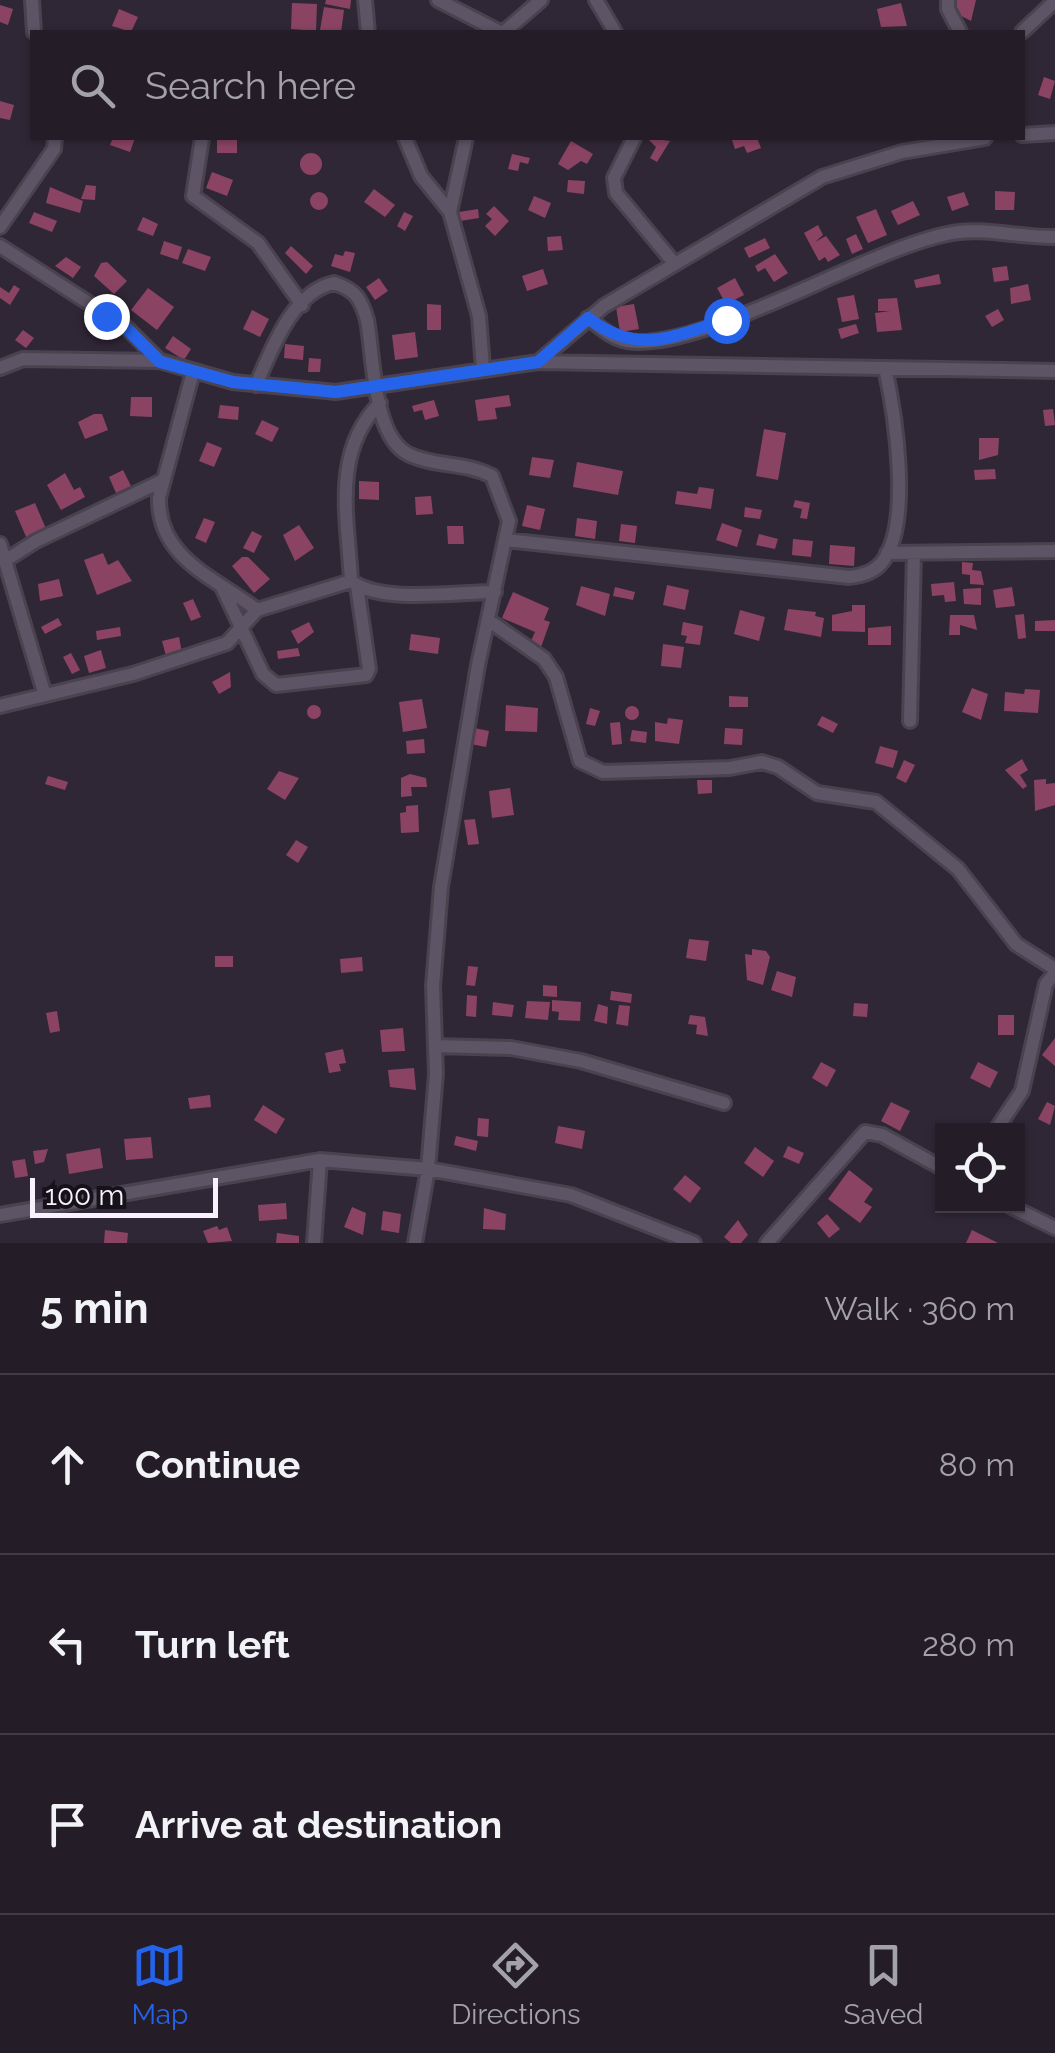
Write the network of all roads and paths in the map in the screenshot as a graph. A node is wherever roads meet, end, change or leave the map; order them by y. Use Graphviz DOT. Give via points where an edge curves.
graph roads {
  1 [pos="32,0"];
  2 [pos="365,0"];
  3 [pos="438,0"];
  4 [pos="540,0"];
  5 [pos="596,0"];
  6 [pos="948,0"];
  7 [pos="1055,1"];
  8 [pos="34,30"];
  9 [pos="368,30"];
  10 [pos="498,30"];
  11 [pos="504,30"];
  12 [pos="614,30"];
  13 [pos="959,30"];
  14 [pos="1024,30"];
  15 [pos="1055,133"];
  16 [pos="1025,135"];
  17 [pos="55,140"];
  18 [pos="202,140"];
  19 [pos="407,140"];
  20 [pos="466,140"];
  21 [pos="633,140"];
  22 [pos="972,140"];
  23 [pos="450,212"];
  24 [pos="0,226"];
  25 [pos="1055,237"];
  26 [pos="0,246"];
  27 [pos="674,264"];
  28 [pos="302,305"];
  29 [pos="588,318"];
  30 [pos="160,362"];
  31 [pos="538,362"];
  32 [pos="0,368"];
  33 [pos="885,368"];
  34 [pos="483,369"];
  35 [pos="1055,371"];
  36 [pos="193,372"];
  37 [pos="256,385"];
  38 [pos="378,396"];
  39 [pos="164,480"];
  40 [pos="504,540"];
  41 [pos="0,544"];
  42 [pos="1055,551"];
  43 [pos="888,553"];
  44 [pos="914,553"];
  45 [pos="6,560"];
  46 [pos="354,583"];
  47 [pos="220,585"];
  48 [pos="495,592"];
  49 [pos="257,610"];
  50 [pos="488,620"];
  51 [pos="243,625"];
  52 [pos="44,692"];
  53 [pos="0,706"];
  54 [pos="910,720"];
  55 [pos="1055,971"];
  56 [pos="435,1046"];
  57 [pos="724,1103"];
  58 [pos="1001,1123"];
  59 [pos="320,1160"];
  60 [pos="935,1164"];
  61 [pos="428,1169"];
  62 [pos="1024,1213"];
  63 [pos="0,1215"];
  64 [pos="1055,1228"];
  65 [pos="314,1243"];
  66 [pos="415,1243"];
  67 [pos="694,1243"];
  68 [pos="767,1243"];
  1 -- 8 [label="street"];
  2 -- 9 [label="street"];
  3 -- 10 [label="street"];
  4 -- 11 [label="street"];
  5 -- 12 [label="street"];
  6 -- 13 [label="street"];
  7 -- 14 [label="street"];
  15 -- 16 [label="street"];
  17 -- 24 [label="street"];
  18 -- 28 [label="street" via="193,196 258,242"];
  19 -- 23 [label="street" via="421,176"];
  20 -- 23 [label="street"];
  21 -- 27 [label="street" via="614,178 616,193"];
  22 -- 27 [label="street" via="902,152 822,177"];
  23 -- 34 [label="street" via="479,316"];
  25 -- 29 [label="street" via="950,233 660,340 618,338"];
  26 -- 30 [label="street" via="126,328"];
  27 -- 29 [label="street"];
  28 -- 37 [label="street" via="285,324"];
  28 -- 38 [label="street" via="334,282 356,293 367,320"];
  29 -- 31 [label="street"];
  30 -- 32 [label="street" via="23,359"];
  30 -- 36 [label="street"];
  31 -- 33 [label="street"];
  31 -- 34 [label="street"];
  33 -- 35 [label="street"];
  33 -- 43 [label="street" via="896,430 895,532"];
  34 -- 38 [label="street"];
  36 -- 37 [label="street"];
  36 -- 39 [label="street"];
  37 -- 38 [label="street"];
  38 -- 40 [label="street" via="387,434 410,455 492,476 509,521"];
  38 -- 46 [label="street" via="358,432 344,484"];
  39 -- 45 [label="street"];
  39 -- 47 [label="street" via="163,533"];
  40 -- 43 [label="street" via="848,577 877,568"];
  40 -- 48 [label="street"];
  41 -- 45 [label="street"];
  42 -- 44 [label="street"];
  43 -- 44 [label="street"];
  44 -- 54 [label="street"];
  45 -- 52 [label="street"];
  46 -- 48 [label="street" via="396,594"];
  46 -- 49 [label="street"];
  46 -- 51 [label="street" via="366,675 276,684 263,674"];
  47 -- 49 [label="street"];
  47 -- 51 [label="street"];
  48 -- 50 [label="street"];
  49 -- 51 [label="street"];
  50 -- 55 [label="street" via="544,659 585,765 603,772 762,762 816,793 876,802 958,869 1028,954"];
  50 -- 56 [label="street" via="442,887"];
  51 -- 52 [label="street" via="226,643 132,674"];
  52 -- 53 [label="street"];
  55 -- 58 [label="street" via="1046,984 1022,1091"];
  56 -- 57 [label="street" via="511,1048 563,1058"];
  56 -- 61 [label="street"];
  59 -- 61 [label="street"];
  59 -- 63 [label="street"];
  59 -- 65 [label="street"];
  60 -- 68 [label="street" via="882,1134 865,1132"];
  61 -- 66 [label="street"];
  61 -- 67 [label="street" via="571,1196"];
  62 -- 64 [label="street"];
}
